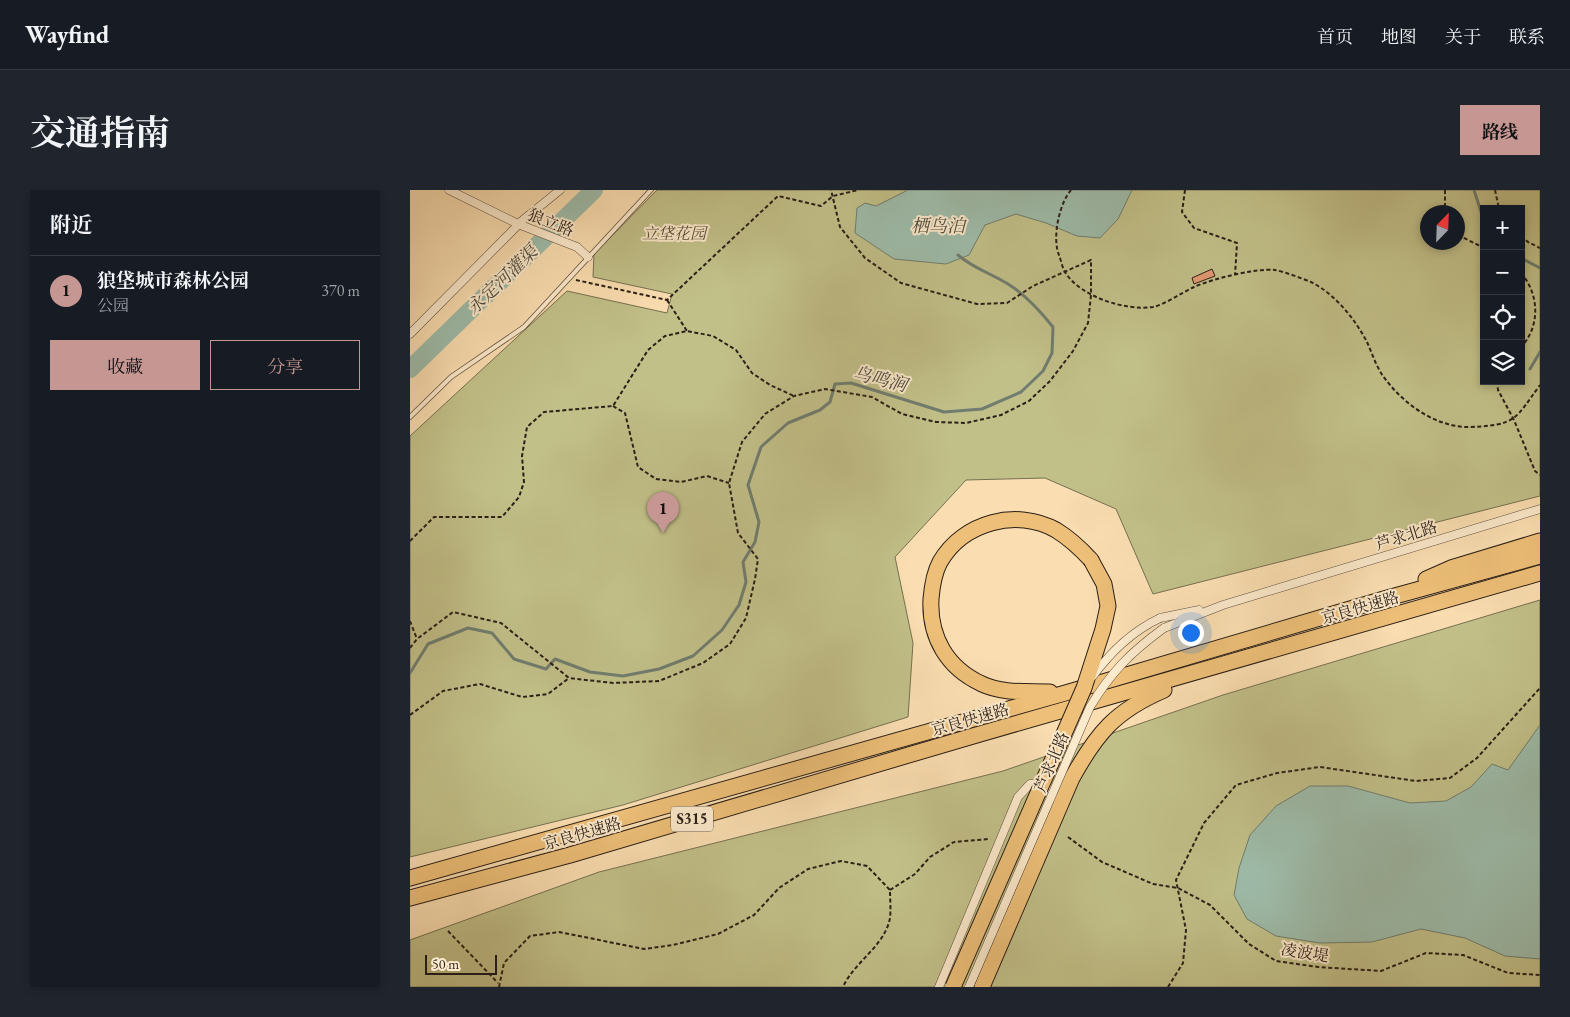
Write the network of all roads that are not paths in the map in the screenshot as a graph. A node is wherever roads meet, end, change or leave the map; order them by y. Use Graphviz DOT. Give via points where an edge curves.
graph roads {
  1 [pos="449,190"];
  2 [pos="560,190"];
  3 [pos="651,190"];
  4 [pos="519,224"];
  5 [pos="588,257"];
  6 [pos="410,334"];
  7 [pos="410,417"];
  8 [pos="1540,509"];
  9 [pos="1540,541"];
  10 [pos="1540,556"];
  11 [pos="1540,573"];
  12 [pos="1384,599"];
  13 [pos="1223,605"];
  14 [pos="1208,670"];
  15 [pos="1077,690"];
  16 [pos="1054,818"];
  17 [pos="410,878"];
  18 [pos="410,898"];
  19 [pos="939,987"];
  20 [pos="953,987"];
  21 [pos="969,987"];
  22 [pos="982,987"];
  1 -- 4 [label="street, 狼立路"];
  2 -- 4 [label="street"];
  3 -- 5 [label="lane"];
  4 -- 5 [label="street, 狼立路" via="577,248"];
  4 -- 6 [label="street"];
  5 -- 7 [label="lane" via="524,327 451,377"];
  8 -- 13 [label="street, 芦求北路"];
  9 -- 12 [label="highway" via="1451,568"];
  10 -- 12 [label="highway"];
  11 -- 14 [label="highway, 京良快速路"];
  12 -- 15 [label="highway, 京良快速路"];
  13 -- 15 [label="street, 芦求北路, bridge" via="1160,618 1142,627 1110,654"];
  13 -- 21 [label="street, 芦求北路, bridge" via="1164,628 1134,650 1115,670 1090,707"];
  14 -- 16 [label="highway" via="1143,699 1121,713 1084,756"];
  14 -- 18 [label="highway, 京良快速路 / S315" via="570,855"];
  15 -- 15 [label="highway, bridge" via="1103,630 1108,606 1104,584 1091,560 1057,530 1023,519 1001,520 976,528 954,543 940,563 932,586 933,629 948,659 964,674 984,685 1007,691"];
  15 -- 17 [label="highway, 京良快速路 / S315"];
  15 -- 20 [label="highway, bridge"];
  16 -- 19 [label="street" via="1055,795 1048,787 1038,783 1024,788"];
  16 -- 22 [label="highway"];
}
